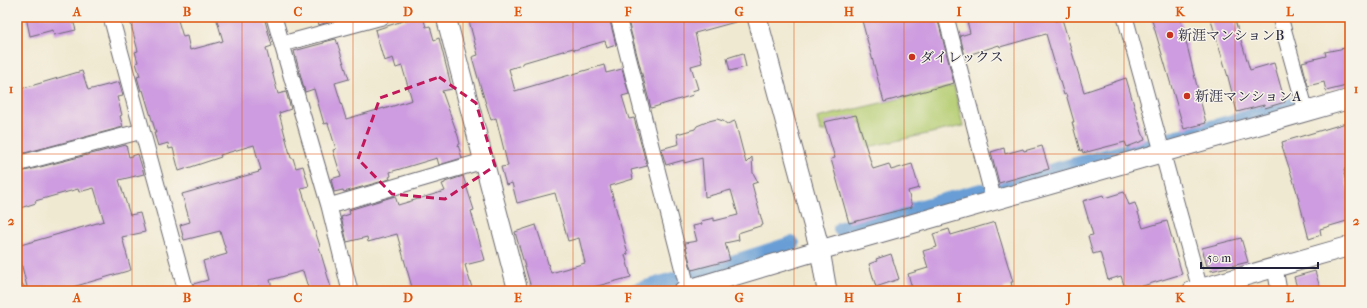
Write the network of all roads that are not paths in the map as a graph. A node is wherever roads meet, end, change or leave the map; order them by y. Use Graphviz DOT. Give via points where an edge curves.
graph roads {
  1 [pos="111,17"];
  2 [pos="274,17"];
  3 [pos="382,17"];
  4 [pos="446,17"];
  5 [pos="618,17"];
  6 [pos="757,17"];
  7 [pos="946,17"];
  8 [pos="1125,17"];
  9 [pos="1280,17"];
  10 [pos="282,44"];
  11 [pos="1350,99"];
  12 [pos="1306,111"];
  13 [pos="142,131"];
  14 [pos="1162,152"];
  15 [pos="483,161"];
  16 [pos="17,164"];
  17 [pos="994,201"];
  18 [pos="329,206"];
  19 [pos="1350,246"];
  20 [pos="820,250"];
  21 [pos="1275,268"];
  22 [pos="686,290"];
  23 [pos="1196,290"];
  24 [pos="186,291"];
  25 [pos="350,291"];
  26 [pos="518,291"];
  27 [pos="827,291"];
  28 [pos="1280,291"];
  1 -- 13 [label="street"];
  2 -- 10 [label="street"];
  3 -- 10 [label="street"];
  4 -- 15 [label="street"];
  5 -- 22 [label="street"];
  6 -- 20 [label="street"];
  7 -- 17 [label="street"];
  8 -- 14 [label="street"];
  9 -- 12 [label="street"];
  10 -- 18 [label="street"];
  11 -- 12 [label="street"];
  12 -- 14 [label="street"];
  13 -- 16 [label="street"];
  13 -- 24 [label="street"];
  14 -- 17 [label="street"];
  14 -- 23 [label="street"];
  15 -- 18 [label="street"];
  15 -- 26 [label="street"];
  17 -- 20 [label="street"];
  18 -- 25 [label="street"];
  19 -- 21 [label="street"];
  20 -- 22 [label="street"];
  20 -- 27 [label="street"];
  21 -- 23 [label="street"];
  21 -- 28 [label="street"];
}
